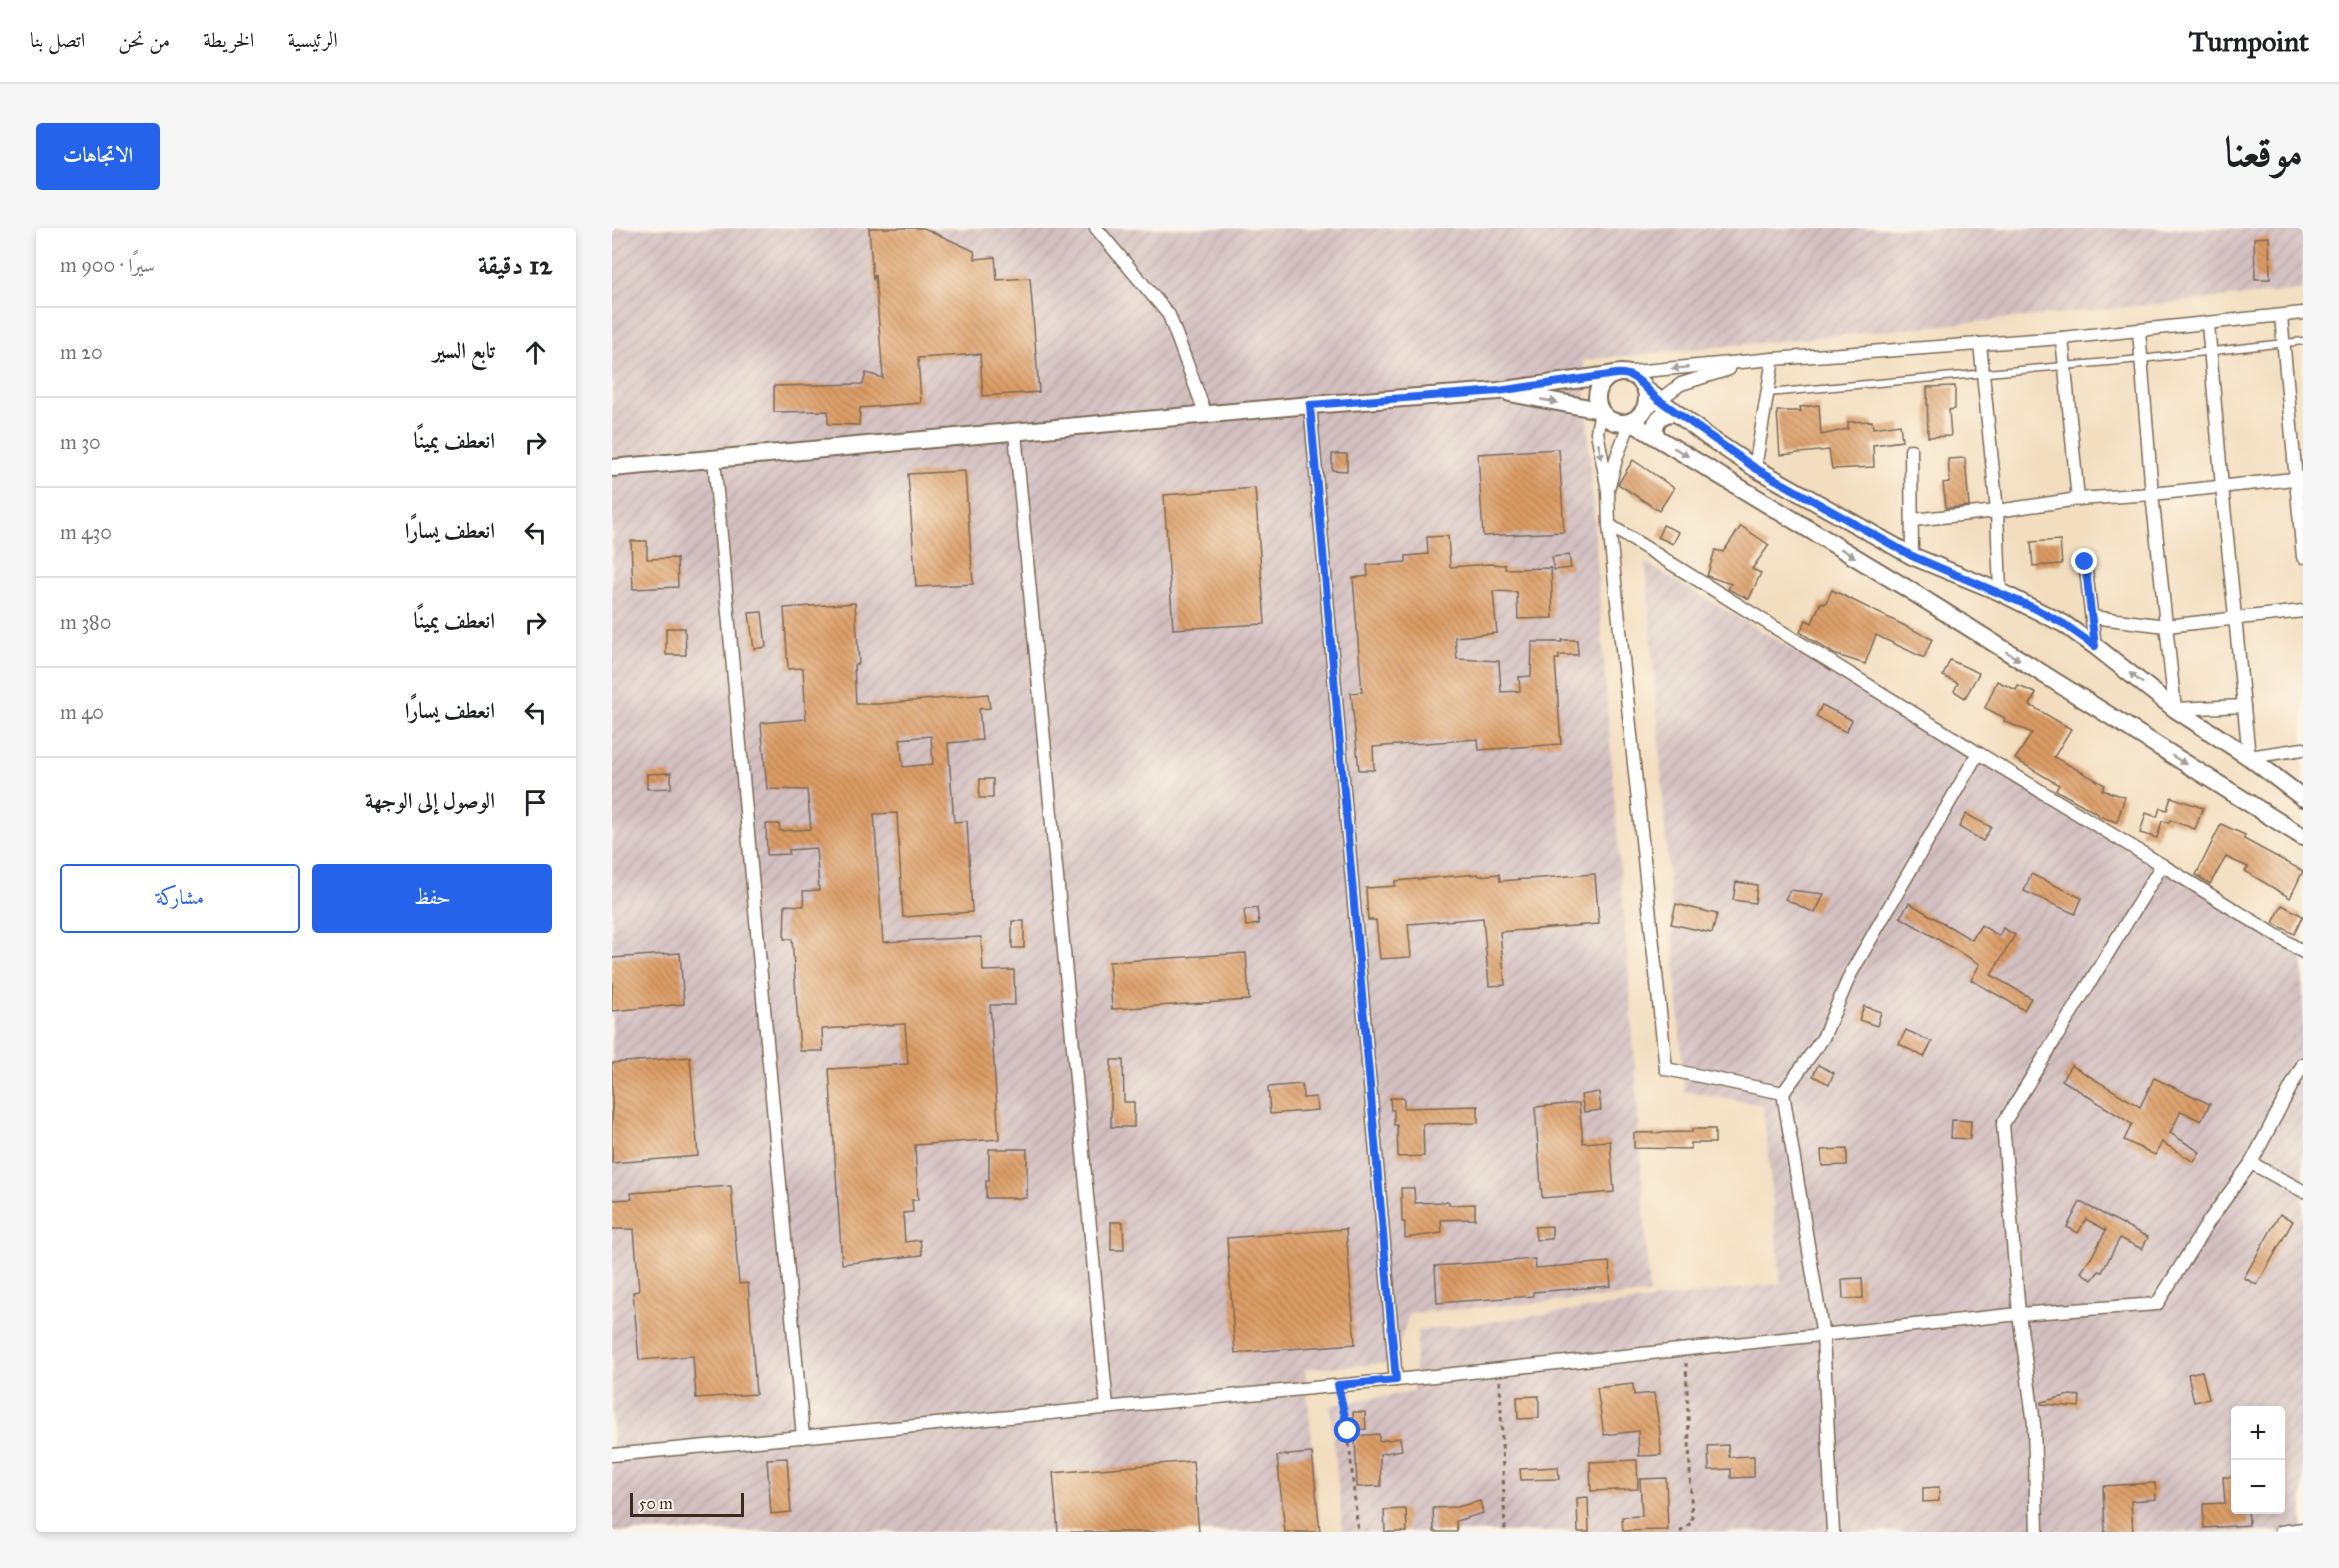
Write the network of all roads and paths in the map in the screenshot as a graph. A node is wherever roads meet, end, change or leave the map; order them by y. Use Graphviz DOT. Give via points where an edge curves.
graph roads {
  1 [pos="1096,228"];
  2 [pos="2303,313"];
  3 [pos="2281,316"];
  4 [pos="2208,324"];
  5 [pos="2139,331"];
  6 [pos="2062,338"];
  7 [pos="2303,341"];
  8 [pos="2283,343"];
  9 [pos="1980,344"];
  10 [pos="2211,352"];
  11 [pos="1773,359"];
  12 [pos="2141,359"];
  13 [pos="1760,360"];
  14 [pos="2065,366"];
  15 [pos="1619,373"];
  16 [pos="1982,374"];
  17 [pos="1498,391"];
  18 [pos="1768,393"];
  19 [pos="1652,395"];
  20 [pos="1310,405"];
  21 [pos="1600,411"];
  22 [pos="1676,413"];
  23 [pos="1206,415"];
  24 [pos="1635,418"];
  25 [pos="1016,433"];
  26 [pos="1656,436"];
  27 [pos="1911,450"];
  28 [pos="714,459"];
  29 [pos="612,468"];
  30 [pos="1755,468"];
  31 [pos="2299,478"];
  32 [pos="2222,487"];
  33 [pos="1608,491"];
  34 [pos="2152,494"];
  35 [pos="2078,499"];
  36 [pos="1997,512"];
  37 [pos="1913,520"];
  38 [pos="1609,525"];
  39 [pos="1912,556"];
  40 [pos="2303,557"];
  41 [pos="2085,562"];
  42 [pos="2000,592"];
  43 [pos="2303,611"];
  44 [pos="2092,617"];
  45 [pos="2236,619"];
  46 [pos="2166,626"];
  47 [pos="2095,646"];
  48 [pos="2244,706"];
  49 [pos="2175,709"];
  50 [pos="2303,748"];
  51 [pos="1978,753"];
  52 [pos="2249,757"];
  53 [pos="2303,798"];
  54 [pos="2303,837"];
  55 [pos="2162,865"];
  56 [pos="2303,952"];
  57 [pos="2303,1064"];
  58 [pos="1783,1093"];
  59 [pos="2251,1163"];
  60 [pos="2303,1191"];
  61 [pos="2019,1314"];
  62 [pos="1823,1336"];
  63 [pos="1685,1350"];
  64 [pos="1500,1369"];
  65 [pos="1396,1380"];
  66 [pos="1338,1385"];
  67 [pos="1107,1407"];
  68 [pos="803,1437"];
  69 [pos="612,1455"];
  70 [pos="2303,1528"];
  71 [pos="1358,1532"];
  72 [pos="1504,1532"];
  73 [pos="1680,1532"];
  74 [pos="1833,1532"];
  75 [pos="2037,1532"];
  76 [pos="2281,1532"];
  1 -- 23 [label="street" via="1169,315"];
  2 -- 3 [label="street"];
  3 -- 4 [label="street"];
  3 -- 8 [label="street"];
  4 -- 5 [label="street"];
  4 -- 10 [label="street"];
  5 -- 6 [label="street"];
  5 -- 12 [label="street"];
  6 -- 9 [label="street"];
  6 -- 14 [label="street"];
  7 -- 8 [label="lane"];
  8 -- 10 [label="lane"];
  8 -- 31 [label="street"];
  9 -- 11 [label="street"];
  9 -- 16 [label="street"];
  10 -- 12 [label="lane"];
  10 -- 32 [label="street"];
  11 -- 13 [label="street"];
  11 -- 18 [label="street"];
  12 -- 14 [label="lane"];
  12 -- 34 [label="street"];
  13 -- 15 [label="street, one-way"];
  13 -- 19 [label="street"];
  14 -- 16 [label="lane"];
  14 -- 35 [label="street"];
  15 -- 17 [label="street"];
  15 -- 19 [label="street" via="1637,378"];
  15 -- 21 [label="street" via="1599,388"];
  16 -- 18 [label="lane"];
  16 -- 36 [label="street"];
  17 -- 20 [label="street"];
  17 -- 21 [label="street, one-way"];
  18 -- 30 [label="street"];
  19 -- 22 [label="street"];
  19 -- 24 [label="street"];
  20 -- 23 [label="street"];
  20 -- 65 [label="street"];
  21 -- 24 [label="street" via="1613,422"];
  21 -- 33 [label="street, one-way" via="1597,432"];
  22 -- 26 [label="street" via="1665,414 1657,421"];
  22 -- 30 [label="street"];
  23 -- 25 [label="street"];
  24 -- 26 [label="street"];
  24 -- 33 [label="street" via="1617,456"];
  25 -- 28 [label="street"];
  25 -- 67 [label="street"];
  26 -- 54 [label="street, one-way"];
  27 -- 37 [label="street"];
  28 -- 29 [label="street"];
  28 -- 68 [label="street"];
  30 -- 39 [label="street"];
  31 -- 32 [label="street"];
  31 -- 40 [label="street"];
  32 -- 34 [label="street"];
  32 -- 45 [label="street"];
  33 -- 38 [label="street"];
  34 -- 35 [label="street"];
  34 -- 46 [label="street"];
  35 -- 36 [label="street"];
  36 -- 37 [label="street"];
  36 -- 42 [label="street"];
  37 -- 39 [label="street"];
  38 -- 51 [label="street"];
  38 -- 58 [label="street" via="1666,1069"];
  39 -- 42 [label="street"];
  41 -- 44 [label="street"];
  42 -- 47 [label="street" via="2054,619"];
  43 -- 45 [label="street"];
  44 -- 46 [label="street"];
  44 -- 47 [label="street"];
  45 -- 46 [label="street"];
  45 -- 48 [label="street"];
  46 -- 49 [label="street"];
  49 -- 47 [label="street, one-way"];
  48 -- 49 [label="street"];
  48 -- 52 [label="street"];
  49 -- 52 [label="street"];
  50 -- 52 [label="street"];
  51 -- 55 [label="street"];
  51 -- 58 [label="street" via="1851,973 1823,1038"];
  52 -- 53 [label="street"];
  55 -- 56 [label="street"];
  55 -- 61 [label="street" via="2003,1124"];
  57 -- 59 [label="street"];
  58 -- 62 [label="street"];
  59 -- 60 [label="street"];
  59 -- 61 [label="street" via="2157,1304"];
  61 -- 62 [label="street"];
  61 -- 75 [label="street" via="2034,1424"];
  62 -- 63 [label="street"];
  62 -- 74 [label="street"];
  63 -- 64 [label="street"];
  63 -- 73 [label="path" via="1692,1522"];
  64 -- 65 [label="street"];
  64 -- 72 [label="path"];
  65 -- 66 [label="street"];
  66 -- 67 [label="street"];
  66 -- 71 [label="path" via="1348,1431"];
  67 -- 68 [label="street"];
  68 -- 69 [label="street"];
  70 -- 76 [label="street"];
}
